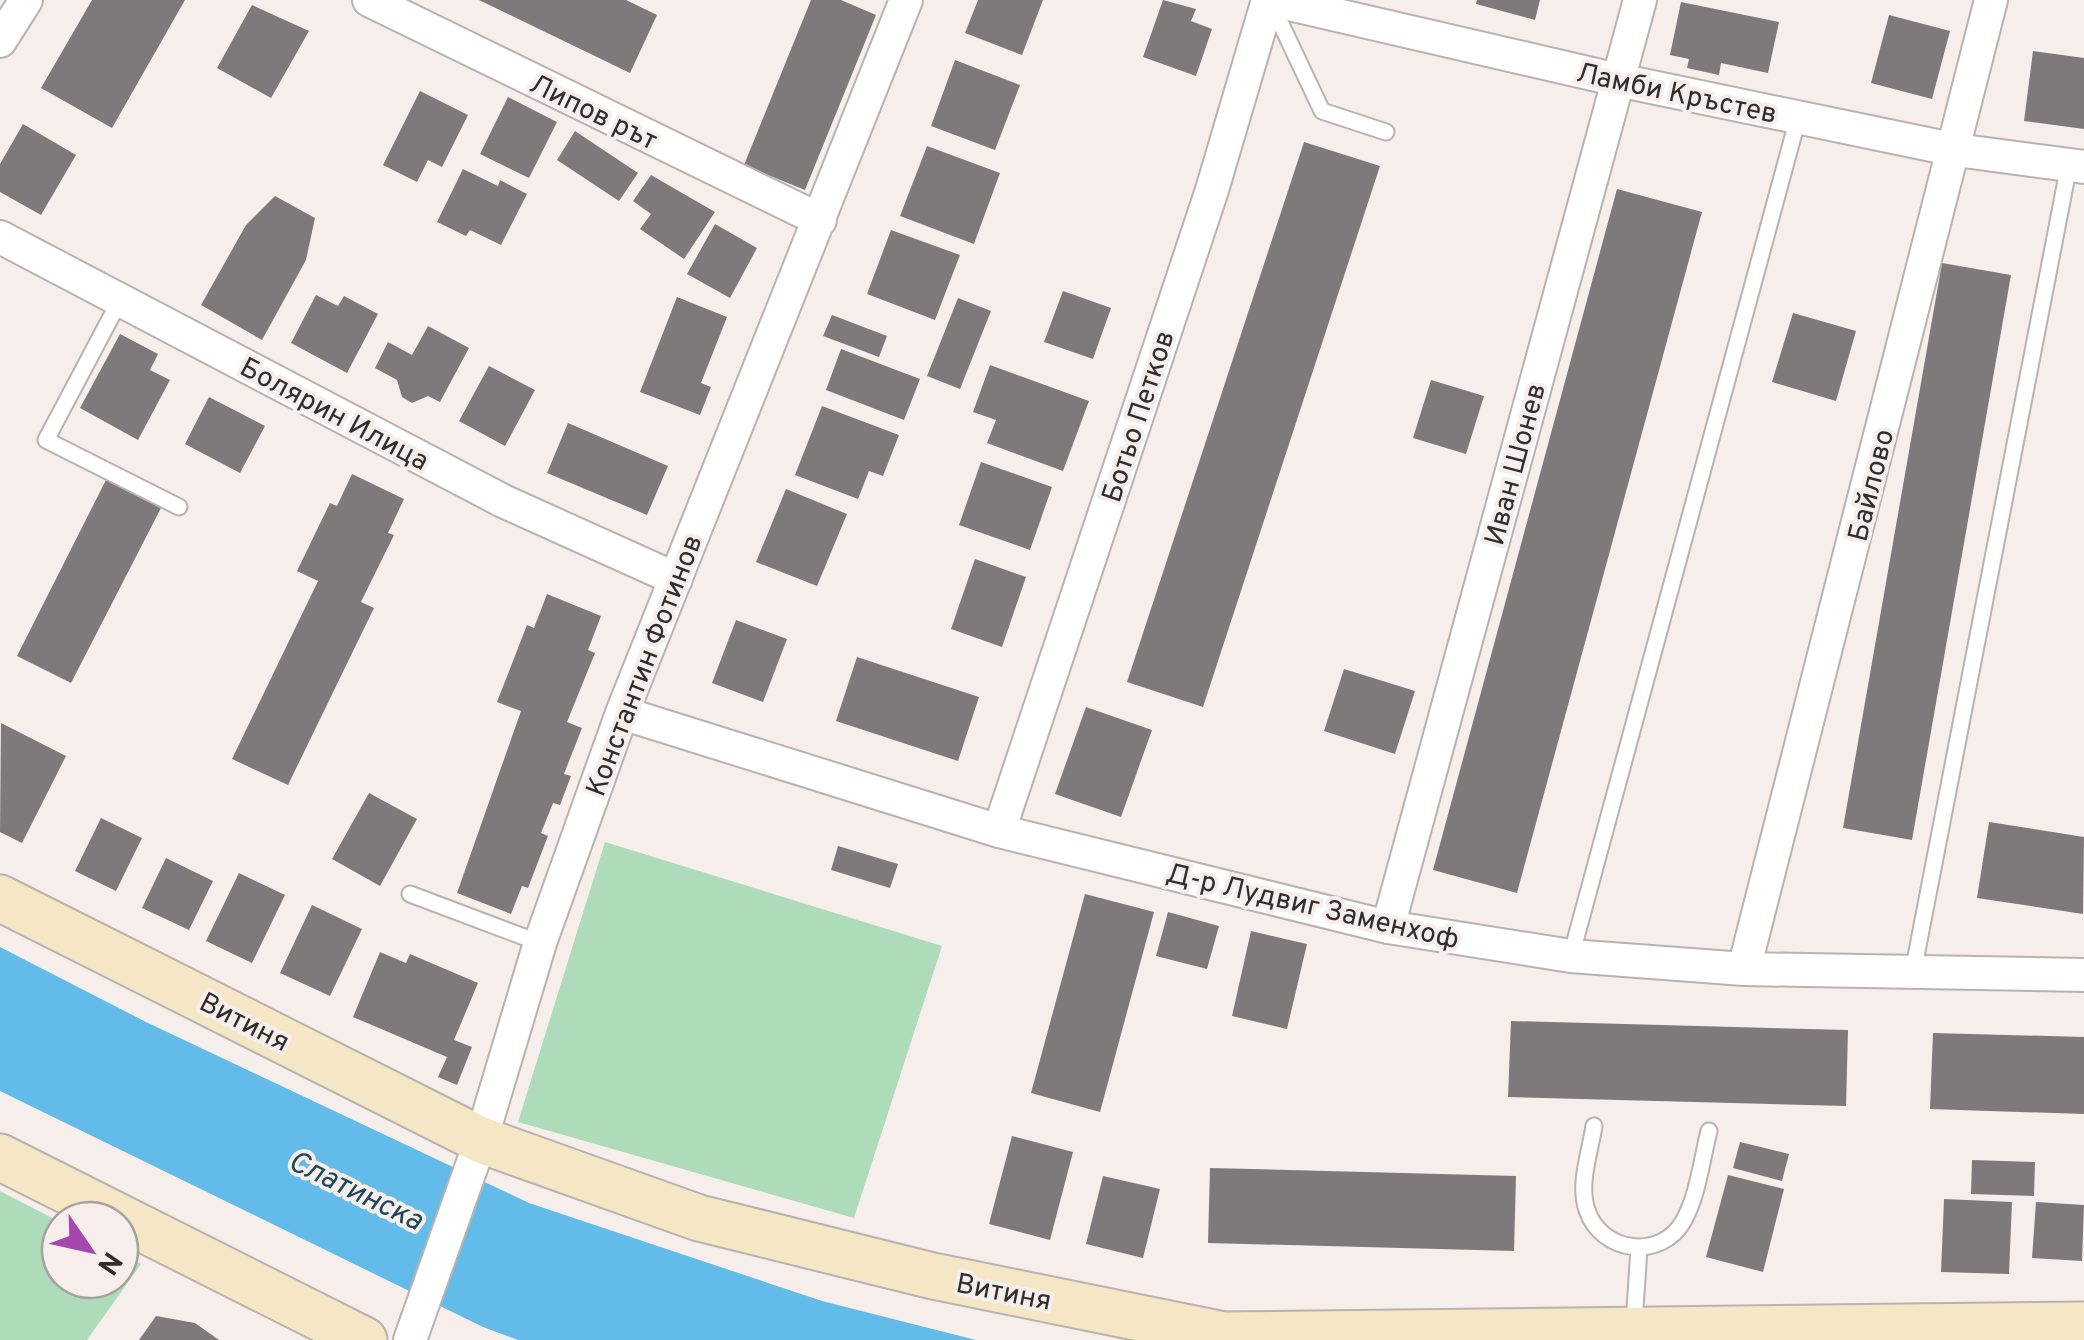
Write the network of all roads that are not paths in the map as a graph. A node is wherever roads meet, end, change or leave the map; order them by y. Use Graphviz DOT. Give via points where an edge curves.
graph roads {
  1 [pos="26,0"];
  2 [pos="369,0"];
  3 [pos="906,0"];
  4 [pos="1270,0"];
  5 [pos="1640,0"];
  6 [pos="1992,0"];
  7 [pos="0,41"];
  8 [pos="1618,80"];
  9 [pos="1798,118"];
  10 [pos="1386,132"];
  11 [pos="1956,150"];
  12 [pos="2077,166"];
  13 [pos="820,220"];
  14 [pos="0,238"];
  15 [pos="120,300"];
  16 [pos="180,508"];
  17 [pos="676,579"];
  18 [pos="622,713"];
  19 [pos="999,831"];
  20 [pos="410,894"];
  21 [pos="0,898"];
  22 [pos="1388,928"];
  23 [pos="540,943"];
  24 [pos="1571,956"];
  25 [pos="1744,969"];
  26 [pos="1912,972"];
  27 [pos="2084,975"];
  28 [pos="1594,1126"];
  29 [pos="1709,1130"];
  30 [pos="477,1151"];
  31 [pos="0,1156"];
  32 [pos="1639,1248"];
  33 [pos="416,1325"];
  34 [pos="2084,1325"];
  35 [pos="1634,1330"];
  36 [pos="364,1340"];
  1 -- 7 [label="street"];
  2 -- 13 [label="street, Липов рът"];
  3 -- 13 [label="street, Константин Фотинов"];
  4 -- 8 [label="street, Ламби Кръстев"];
  4 -- 10 [label="lane" via="1322,111"];
  4 -- 19 [label="street, Ботьо Петков"];
  5 -- 8 [label="street, Иван Шонев"];
  6 -- 11 [label="street, Байлово"];
  8 -- 9 [label="street, Ламби Кръстев"];
  8 -- 22 [label="street, Иван Шонев"];
  9 -- 11 [label="street, Ламби Кръстев"];
  9 -- 24 [label="lane"];
  11 -- 12 [label="street, Ламби Кръстев"];
  11 -- 25 [label="street, Байлово"];
  12 -- 26 [label="lane"];
  13 -- 17 [label="street, Константин Фотинов"];
  14 -- 15 [label="street, Болярин Илица"];
  15 -- 16 [label="lane" via="46,440"];
  15 -- 17 [label="street, Болярин Илица" via="503,500"];
  17 -- 18 [label="street, Константин Фотинов"];
  18 -- 19 [label="street, Д-р Лудвиг Заменхоф"];
  18 -- 23 [label="street, Константин Фотинов"];
  19 -- 22 [label="street, Д-р Лудвиг Заменхоф"];
  20 -- 23 [label="lane"];
  21 -- 30 [label="street, Витиня"];
  22 -- 24 [label="street, Д-р Лудвиг Заменхоф"];
  23 -- 30 [label="street, Константин Фотинов"];
  24 -- 25 [label="street, Д-р Лудвиг Заменхоф"];
  25 -- 26 [label="street, Д-р Лудвиг Заменхоф"];
  26 -- 27 [label="street, Д-р Лудвиг Заменхоф"];
  28 -- 32 [label="lane" via="1585,1207 1605,1237"];
  29 -- 32 [label="lane" via="1684,1220 1672,1234"];
  30 -- 33 [label="street, Константин Фотинов"];
  30 -- 35 [label="street, Витиня" via="698,1218 933,1276 1224,1335"];
  31 -- 36 [label="street"];
  32 -- 35 [label="lane"];
  34 -- 35 [label="street, Витиня"];
}
